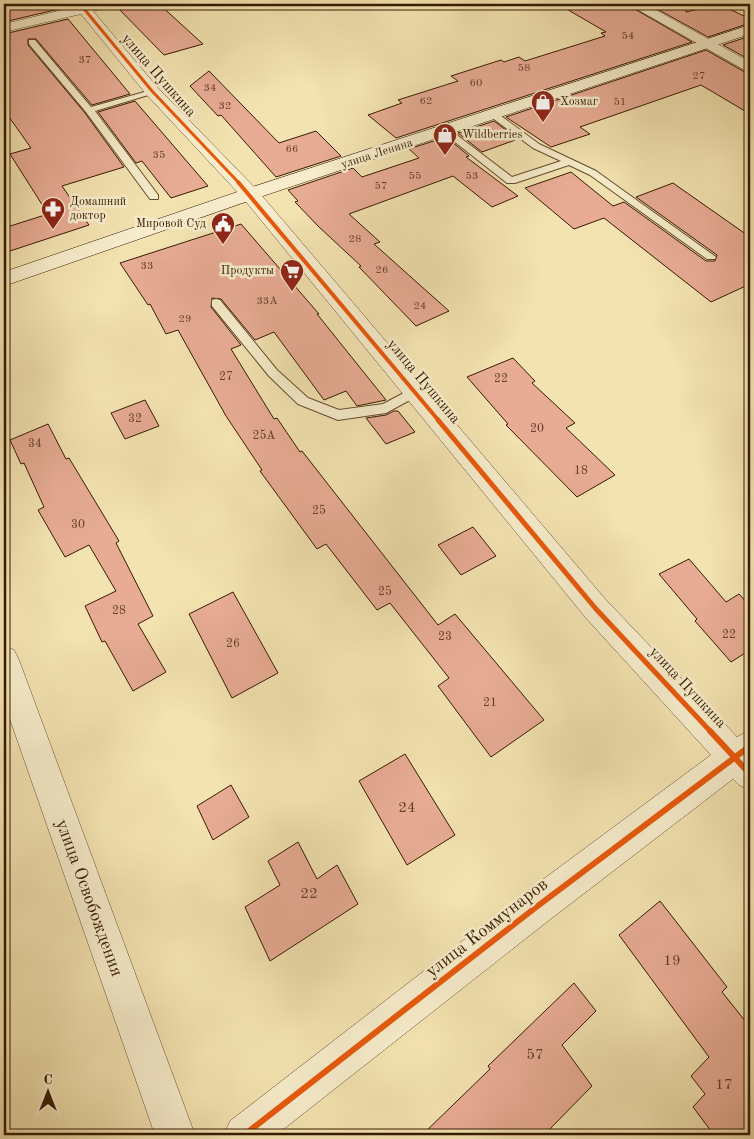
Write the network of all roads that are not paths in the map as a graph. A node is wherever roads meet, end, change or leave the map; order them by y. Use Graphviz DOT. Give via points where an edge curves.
graph roads {
  1 [pos="635,4"];
  2 [pos="89,5"];
  3 [pos="4,28"];
  4 [pos="750,30"];
  5 [pos="32,42"];
  6 [pos="707,44"];
  7 [pos="750,68"];
  8 [pos="152,91"];
  9 [pos="89,110"];
  10 [pos="494,115"];
  11 [pos="446,131"];
  12 [pos="569,162"];
  13 [pos="250,194"];
  14 [pos="154,197"];
  15 [pos="711,257"];
  16 [pos="4,280"];
  17 [pos="216,303"];
  18 [pos="415,392"];
  19 [pos="4,660"];
  20 [pos="746,759"];
  21 [pos="175,1135"];
  22 [pos="244,1135"];
  1 -- 6 [label="street"];
  2 -- 3 [label="street"];
  2 -- 8 [label="street, улица Пушкина"];
  4 -- 6 [label="street, улица Ленина"];
  5 -- 9 [label="lane"];
  6 -- 7 [label="street"];
  6 -- 10 [label="street, улица Ленина"];
  8 -- 9 [label="lane"];
  8 -- 13 [label="street, улица Пушкина"];
  9 -- 14 [label="lane"];
  10 -- 11 [label="street, улица Ленина"];
  10 -- 12 [label="lane" via="536,146"];
  11 -- 12 [label="lane" via="511,181"];
  11 -- 13 [label="street, улица Ленина"];
  12 -- 15 [label="lane" via="593,173"];
  13 -- 16 [label="street, улица Ленина"];
  13 -- 18 [label="street, улица Пушкина"];
  17 -- 18 [label="lane" via="273,373 303,401 338,415 386,408"];
  18 -- 20 [label="street, улица Пушкина" via="596,609"];
  19 -- 21 [label="street, улица Освобождения"];
  20 -- 22 [label="street, улица Коммунаров" via="535,908"];
}
